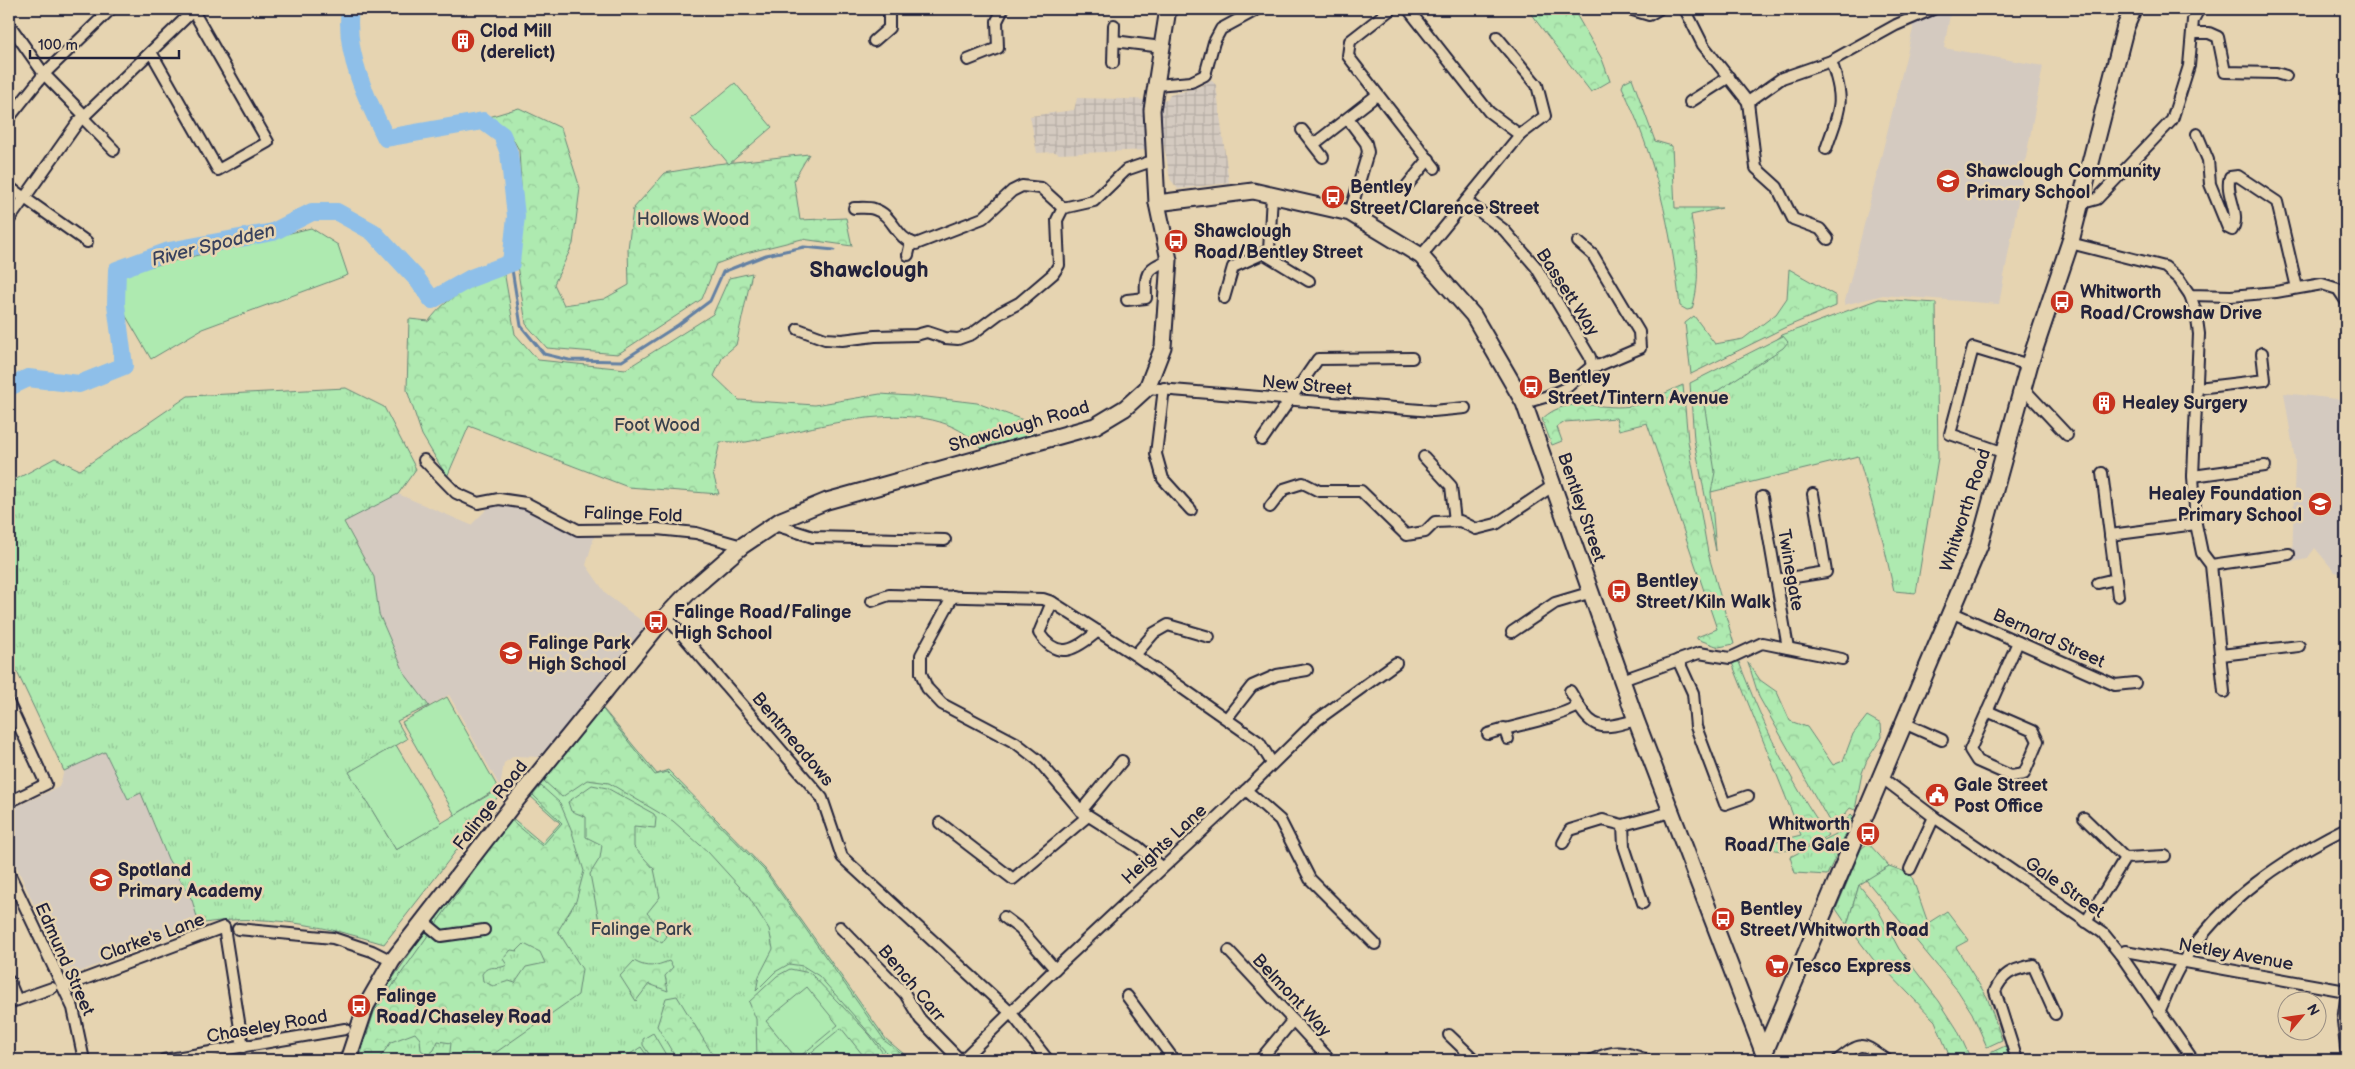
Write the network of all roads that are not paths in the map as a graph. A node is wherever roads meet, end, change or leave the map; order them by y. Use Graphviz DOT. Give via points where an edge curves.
graph roads {
  1 [pos="112,9"];
  2 [pos="193,9"];
  3 [pos="889,9"];
  4 [pos="1003,9"];
  5 [pos="1168,9"];
  6 [pos="1258,9"];
  7 [pos="1391,9"];
  8 [pos="1408,9"];
  9 [pos="1629,9"];
  10 [pos="1660,9"];
  11 [pos="1685,9"];
  12 [pos="1933,9"];
  13 [pos="2134,9"];
  14 [pos="2199,9"];
  15 [pos="9,24"];
  16 [pos="1114,26"];
  17 [pos="2192,32"];
  18 [pos="1497,37"];
  19 [pos="874,41"];
  20 [pos="1114,41"];
  21 [pos="1162,46"];
  22 [pos="151,52"];
  23 [pos="968,60"];
  24 [pos="1831,61"];
  25 [pos="1113,63"];
  26 [pos="44,74"];
  27 [pos="2286,76"];
  28 [pos="1728,77"];
  29 [pos="1156,85"];
  30 [pos="1378,95"];
  31 [pos="1690,102"];
  32 [pos="1748,102"];
  33 [pos="84,117"];
  34 [pos="9,118"];
  35 [pos="1348,119"];
  36 [pos="1302,130"];
  37 [pos="2197,134"];
  38 [pos="1520,135"];
  39 [pos="1314,144"];
  40 [pos="1826,149"];
  41 [pos="114,150"];
  42 [pos="1323,157"];
  43 [pos="1155,160"];
  44 [pos="9,187"];
  45 [pos="1405,188"];
  46 [pos="1272,195"];
  47 [pos="24,198"];
  48 [pos="1466,201"];
  49 [pos="1157,202"];
  50 [pos="2079,204"];
  51 [pos="854,208"];
  52 [pos="1063,208"];
  53 [pos="1350,213"];
  54 [pos="9,220"];
  55 [pos="1828,238"];
  56 [pos="87,242"];
  57 [pos="911,242"];
  58 [pos="1578,242"];
  59 [pos="2070,243"];
  60 [pos="1263,253"];
  61 [pos="908,255"];
  62 [pos="1421,256"];
  63 [pos="1169,260"];
  64 [pos="1310,281"];
  65 [pos="2297,288"];
  66 [pos="2190,295"];
  67 [pos="1224,298"];
  68 [pos="1126,300"];
  69 [pos="2346,301"];
  70 [pos="928,320"];
  71 [pos="798,329"];
  72 [pos="927,332"];
  73 [pos="2262,353"];
  74 [pos="1412,358"];
  75 [pos="2029,365"];
  76 [pos="1592,366"];
  77 [pos="1147,388"];
  78 [pos="1164,388"];
  79 [pos="2023,388"];
  80 [pos="2198,388"];
  81 [pos="1290,400"];
  82 [pos="1524,403"];
  83 [pos="1465,408"];
  84 [pos="2067,435"];
  85 [pos="1262,440"];
  86 [pos="2005,453"];
  87 [pos="1424,457"];
  88 [pos="424,460"];
  89 [pos="2265,466"];
  90 [pos="2102,474"];
  91 [pos="2193,476"];
  92 [pos="1554,484"];
  93 [pos="1813,494"];
  94 [pos="1762,497"];
  95 [pos="1270,507"];
  96 [pos="1191,510"];
  97 [pos="1455,521"];
  98 [pos="2196,524"];
  99 [pos="775,525"];
  100 [pos="2110,535"];
  101 [pos="945,540"];
  102 [pos="742,546"];
  103 [pos="2289,554"];
  104 [pos="2211,565"];
  105 [pos="2115,579"];
  106 [pos="1776,580"];
  107 [pos="2098,583"];
  108 [pos="689,592"];
  109 [pos="1592,592"];
  110 [pos="953,596"];
  111 [pos="2118,596"];
  112 [pos="872,601"];
  113 [pos="1052,602"];
  114 [pos="1951,612"];
  115 [pos="666,616"];
  116 [pos="1098,631"];
  117 [pos="1512,632"];
  118 [pos="1209,637"];
  119 [pos="2018,642"];
  120 [pos="2299,646"];
  121 [pos="1788,648"];
  122 [pos="1135,655"];
  123 [pos="2221,655"];
  124 [pos="1842,659"];
  125 [pos="1678,660"];
  126 [pos="1396,663"];
  127 [pos="1308,670"];
  128 [pos="1622,680"];
  129 [pos="2135,683"];
  130 [pos="1570,691"];
  131 [pos="2224,692"];
  132 [pos="9,704"];
  133 [pos="1578,706"];
  134 [pos="1987,711"];
  135 [pos="1227,718"];
  136 [pos="1636,720"];
  137 [pos="1904,723"];
  138 [pos="1504,728"];
  139 [pos="1488,734"];
  140 [pos="1508,739"];
  141 [pos="1942,740"];
  142 [pos="1122,762"];
  143 [pos="1272,763"];
  144 [pos="1881,777"];
  145 [pos="1246,790"];
  146 [pos="1748,796"];
  147 [pos="9,802"];
  148 [pos="1671,812"];
  149 [pos="1085,814"];
  150 [pos="1934,817"];
  151 [pos="2084,818"];
  152 [pos="940,823"];
  153 [pos="1623,825"];
  154 [pos="2346,828"];
  155 [pos="1563,843"];
  156 [pos="2165,856"];
  157 [pos="2125,858"];
  158 [pos="1162,867"];
  159 [pos="1910,869"];
  160 [pos="9,873"];
  161 [pos="1643,903"];
  162 [pos="1004,917"];
  163 [pos="423,921"];
  164 [pos="2086,922"];
  165 [pos="840,926"];
  166 [pos="238,928"];
  167 [pos="484,930"];
  168 [pos="1375,944"];
  169 [pos="1229,951"];
  170 [pos="2120,954"];
  171 [pos="392,961"];
  172 [pos="2183,961"];
  173 [pos="1055,969"];
  174 [pos="9,981"];
  175 [pos="63,987"];
  176 [pos="52,988"];
  177 [pos="2346,991"];
  178 [pos="1127,996"];
  179 [pos="2346,999"];
  180 [pos="13,1002"];
  181 [pos="2159,1012"];
  182 [pos="1011,1013"];
  183 [pos="2055,1014"];
  184 [pos="1293,1020"];
  185 [pos="345,1029"];
  186 [pos="1449,1036"];
  187 [pos="243,1047"];
  188 [pos="2346,1048"];
  189 [pos="1762,1057"];
  190 [pos="84,1060"];
  191 [pos="164,1060"];
  192 [pos="348,1060"];
  193 [pos="961,1060"];
  194 [pos="1048,1060"];
  195 [pos="1174,1060"];
  196 [pos="1260,1060"];
  197 [pos="1330,1060"];
  198 [pos="1475,1060"];
  199 [pos="1592,1060"];
  200 [pos="1647,1060"];
  201 [pos="1838,1060"];
  202 [pos="1888,1060"];
  203 [pos="2017,1060"];
  204 [pos="2193,1060"];
  1 -- 26 [label="street"];
  2 -- 22 [label="street"];
  2 -- 22 [label="street" via="268,142 218,170"];
  3 -- 19 [label="street" via="889,28"];
  4 -- 23 [label="street" via="997,21 998,48"];
  5 -- 21 [label="main road, Shawclough Road"];
  6 -- 29 [label="street" via="1221,28 1205,76 1191,82"];
  7 -- 30 [label="street" via="1350,41 1349,47 1348,56"];
  8 -- 38 [label="street" via="1489,112"];
  9 -- 10 [label="street" via="1649,14"];
  11 -- 28 [label="street" via="1703,45"];
  12 -- 24 [label="street" via="1896,24"];
  13 -- 50 [label="main road, Whitworth Road" via="2124,28"];
  14 -- 17 [label="street" via="2193,20"];
  15 -- 26 [label="street"];
  16 -- 20 [label="street"];
  17 -- 27 [label="street" via="2218,37 2225,72"];
  17 -- 50 [label="street" via="2189,66 2172,120 2097,199"];
  18 -- 38 [label="street" via="1537,85 1545,116"];
  20 -- 21 [label="street"];
  20 -- 25 [label="street"];
  21 -- 29 [label="main road, Shawclough Road"];
  22 -- 33 [label="street"];
  24 -- 32 [label="street" via="1782,78"];
  24 -- 40 [label="street" via="1840,86 1841,106"];
  26 -- 33 [label="street"];
  26 -- 34 [label="street"];
  28 -- 31 [label="street"];
  28 -- 32 [label="street"];
  29 -- 43 [label="main road, Shawclough Road" via="1152,110"];
  30 -- 35 [label="street"];
  30 -- 45 [label="street" via="1432,164"];
  32 -- 55 [label="street" via="1756,168 1777,187 1793,219 1823,226"];
  33 -- 41 [label="street"];
  33 -- 47 [label="street"];
  35 -- 39 [label="street"];
  35 -- 53 [label="street" via="1366,143 1368,152"];
  36 -- 39 [label="street"];
  37 -- 65 [label="street" via="2208,160 2210,184 2228,228 2232,230 2235,221 2227,186 2230,177 2238,176 2277,202"];
  38 -- 48 [label="street"];
  39 -- 42 [label="street"];
  43 -- 49 [label="main road, Shawclough Road"];
  43 -- 52 [label="street" via="1126,170 1094,200"];
  44 -- 47 [label="street"];
  46 -- 49 [label="main road, Bentley Street" via="1253,192"];
  46 -- 53 [label="main road, Bentley Street"];
  46 -- 60 [label="street" via="1268,251"];
  47 -- 54 [label="street"];
  47 -- 56 [label="street"];
  48 -- 62 [label="street"];
  48 -- 76 [label="street, Bassett Way" via="1504,230 1536,267 1590,357"];
  49 -- 63 [label="main road, Shawclough Road"];
  50 -- 59 [label="main road, Whitworth Road"];
  51 -- 57 [label="street" via="872,208 880,212 898,234"];
  52 -- 57 [label="street" via="1041,188 1022,186 983,218 947,230 927,241"];
  52 -- 72 [label="street" via="1057,220 1058,265 1053,274 1019,303 972,334 958,339"];
  53 -- 62 [label="main road, Bentley Street"];
  57 -- 61 [label="street"];
  58 -- 76 [label="street" via="1593,255 1639,332 1640,340 1640,348"];
  59 -- 66 [label="street" via="2165,266"];
  59 -- 75 [label="main road, Whitworth Road"];
  60 -- 64 [label="street"];
  60 -- 67 [label="street" via="1233,267"];
  62 -- 82 [label="main road, Bentley Street" via="1473,315"];
  63 -- 68 [label="street" via="1152,267 1145,278 1146,298"];
  63 -- 77 [label="main road, Shawclough Road" via="1163,347"];
  65 -- 66 [label="street" via="2231,296"];
  65 -- 69 [label="street" via="2322,284 2338,289"];
  66 -- 80 [label="street" via="2199,334"];
  70 -- 72 [label="street"];
  71 -- 72 [label="street" via="825,339 842,340"];
  73 -- 80 [label="street" via="2265,380"];
  74 -- 81 [label="street" via="1318,359"];
  75 -- 79 [label="main road, Whitworth Road"];
  75 -- 86 [label="street" via="1973,348 1950,434"];
  76 -- 82 [label="street" via="1566,388"];
  77 -- 78 [label="street, New Street"];
  77 -- 99 [label="main road, Shawclough Road" via="1125,408 1095,426 827,501"];
  78 -- 81 [label="street, New Street"];
  78 -- 96 [label="street" via="1156,454 1163,479"];
  79 -- 84 [label="street"];
  79 -- 86 [label="main road, Whitworth Road"];
  80 -- 91 [label="street"];
  81 -- 83 [label="street, New Street" via="1434,411"];
  81 -- 85 [label="street"];
  82 -- 92 [label="main road, Bentley Street"];
  86 -- 114 [label="main road, Whitworth Road" via="1979,546"];
  87 -- 97 [label="street" via="1451,486"];
  88 -- 102 [label="street, Falinge Fold" via="456,493 478,503 499,499 526,503 578,530 657,528 696,533"];
  89 -- 91 [label="street"];
  90 -- 100 [label="street"];
  91 -- 98 [label="street"];
  92 -- 97 [label="street" via="1496,524 1476,529"];
  92 -- 109 [label="main road, Bentley Street"];
  93 -- 106 [label="street" via="1826,572"];
  94 -- 106 [label="street, Twinegate"];
  95 -- 97 [label="street" via="1284,489 1303,483 1319,491 1361,491 1406,536 1425,532 1435,522"];
  98 -- 100 [label="street"];
  98 -- 104 [label="street" via="2202,553"];
  99 -- 101 [label="street" via="813,537"];
  99 -- 102 [label="main road, Shawclough Road"];
  100 -- 105 [label="street"];
  102 -- 108 [label="main road, Shawclough Road"];
  103 -- 104 [label="street"];
  104 -- 123 [label="street"];
  105 -- 107 [label="street"];
  105 -- 111 [label="street"];
  106 -- 121 [label="street, Twinegate"];
  108 -- 115 [label="main road, Falinge Road"];
  109 -- 117 [label="street" via="1555,604"];
  109 -- 128 [label="main road, Bentley Street"];
  110 -- 112 [label="street" via="889,595"];
  110 -- 113 [label="street"];
  110 -- 149 [label="street" via="921,655 921,673 926,688 942,704 1016,743 1038,760"];
  113 -- 116 [label="street"];
  113 -- 116 [label="street" via="1039,633 1046,644 1065,651 1078,648"];
  114 -- 119 [label="street, Bernard Street"];
  114 -- 137 [label="main road, Whitworth Road"];
  115 -- 163 [label="main road, Falinge Road"];
  115 -- 182 [label="street, Bentmeadows" via="822,798 842,857"];
  116 -- 122 [label="street"];
  118 -- 122 [label="street" via="1168,625 1154,633"];
  119 -- 129 [label="street, Bernard Street" via="2116,685"];
  119 -- 134 [label="street"];
  120 -- 123 [label="street"];
  121 -- 124 [label="street"];
  121 -- 125 [label="street" via="1762,644 1730,658 1699,653"];
  122 -- 135 [label="street"];
  123 -- 131 [label="street"];
  125 -- 128 [label="street"];
  125 -- 146 [label="street" via="1693,693 1696,727 1725,804"];
  126 -- 143 [label="street, Heights Lane" via="1317,720"];
  127 -- 135 [label="street" via="1277,674 1252,686"];
  128 -- 136 [label="main road, Bentley Street"];
  130 -- 133 [label="street"];
  132 -- 147 [label="street" via="46,784"];
  133 -- 136 [label="street" via="1592,723 1601,727"];
  133 -- 138 [label="street" via="1551,719"];
  134 -- 134 [label="street" via="2033,731 2038,741 2024,774 2011,776 1976,760 1970,750"];
  135 -- 143 [label="street" via="1259,742"];
  136 -- 148 [label="main road, Bentley Street"];
  137 -- 141 [label="street"];
  137 -- 144 [label="main road, Whitworth Road"];
  138 -- 139 [label="street"];
  138 -- 140 [label="street"];
  142 -- 149 [label="street"];
  143 -- 145 [label="street, Heights Lane"];
  144 -- 150 [label="street, Gale Street"];
  144 -- 189 [label="main road, Whitworth Road"];
  145 -- 158 [label="street, Heights Lane"];
  145 -- 168 [label="street" via="1280,820 1310,879"];
  148 -- 153 [label="street"];
  148 -- 189 [label="main road, Bentley Street"];
  149 -- 152 [label="street" via="1013,879"];
  149 -- 158 [label="street" via="1138,847"];
  150 -- 159 [label="street"];
  150 -- 164 [label="street, Gale Street"];
  151 -- 157 [label="street"];
  153 -- 155 [label="street" via="1603,820 1570,830"];
  153 -- 161 [label="street" via="1624,846"];
  154 -- 172 [label="street" via="2305,849 2264,876 2205,932"];
  156 -- 157 [label="street"];
  157 -- 164 [label="street"];
  158 -- 173 [label="street, Heights Lane"];
  160 -- 175 [label="street, Edmund Street"];
  162 -- 173 [label="street" via="1020,929"];
  163 -- 167 [label="street" via="441,936"];
  163 -- 171 [label="main road, Falinge Road"];
  164 -- 170 [label="street, Gale Street" via="2103,934"];
  165 -- 193 [label="street, Bench Carr" via="905,994 920,1019"];
  166 -- 171 [label="street" via="333,938"];
  169 -- 184 [label="street, Belmont Way"];
  170 -- 172 [label="street, Netley Avenue" via="2125,951"];
  170 -- 181 [label="street, Gale Street"];
  171 -- 192 [label="main road, Falinge Road" via="366,1006"];
  172 -- 177 [label="street, Netley Avenue"];
  172 -- 181 [label="street"];
  173 -- 182 [label="street, Heights Lane"];
  174 -- 180 [label="street"];
  175 -- 187 [label="street, Clarke's Lane" via="224,927"];
  175 -- 190 [label="street, Edmund Street" via="78,1026"];
  176 -- 180 [label="street"];
  178 -- 195 [label="street"];
  179 -- 188 [label="street" via="2343,1021"];
  181 -- 204 [label="street, Gale Street"];
  182 -- 193 [label="street, Heights Lane"];
  182 -- 194 [label="street, Bentmeadows"];
  183 -- 203 [label="street" via="2033,965 2008,973 2000,980 1995,991"];
  184 -- 196 [label="street"];
  184 -- 197 [label="street, Belmont Way"];
  185 -- 187 [label="street, Chaseley Road"];
  186 -- 198 [label="street"];
  187 -- 191 [label="street, Chaseley Road"];
  199 -- 200 [label="street" via="1604,1054 1625,1051"];
  201 -- 202 [label="street" via="1855,1046 1866,1046"];
}
